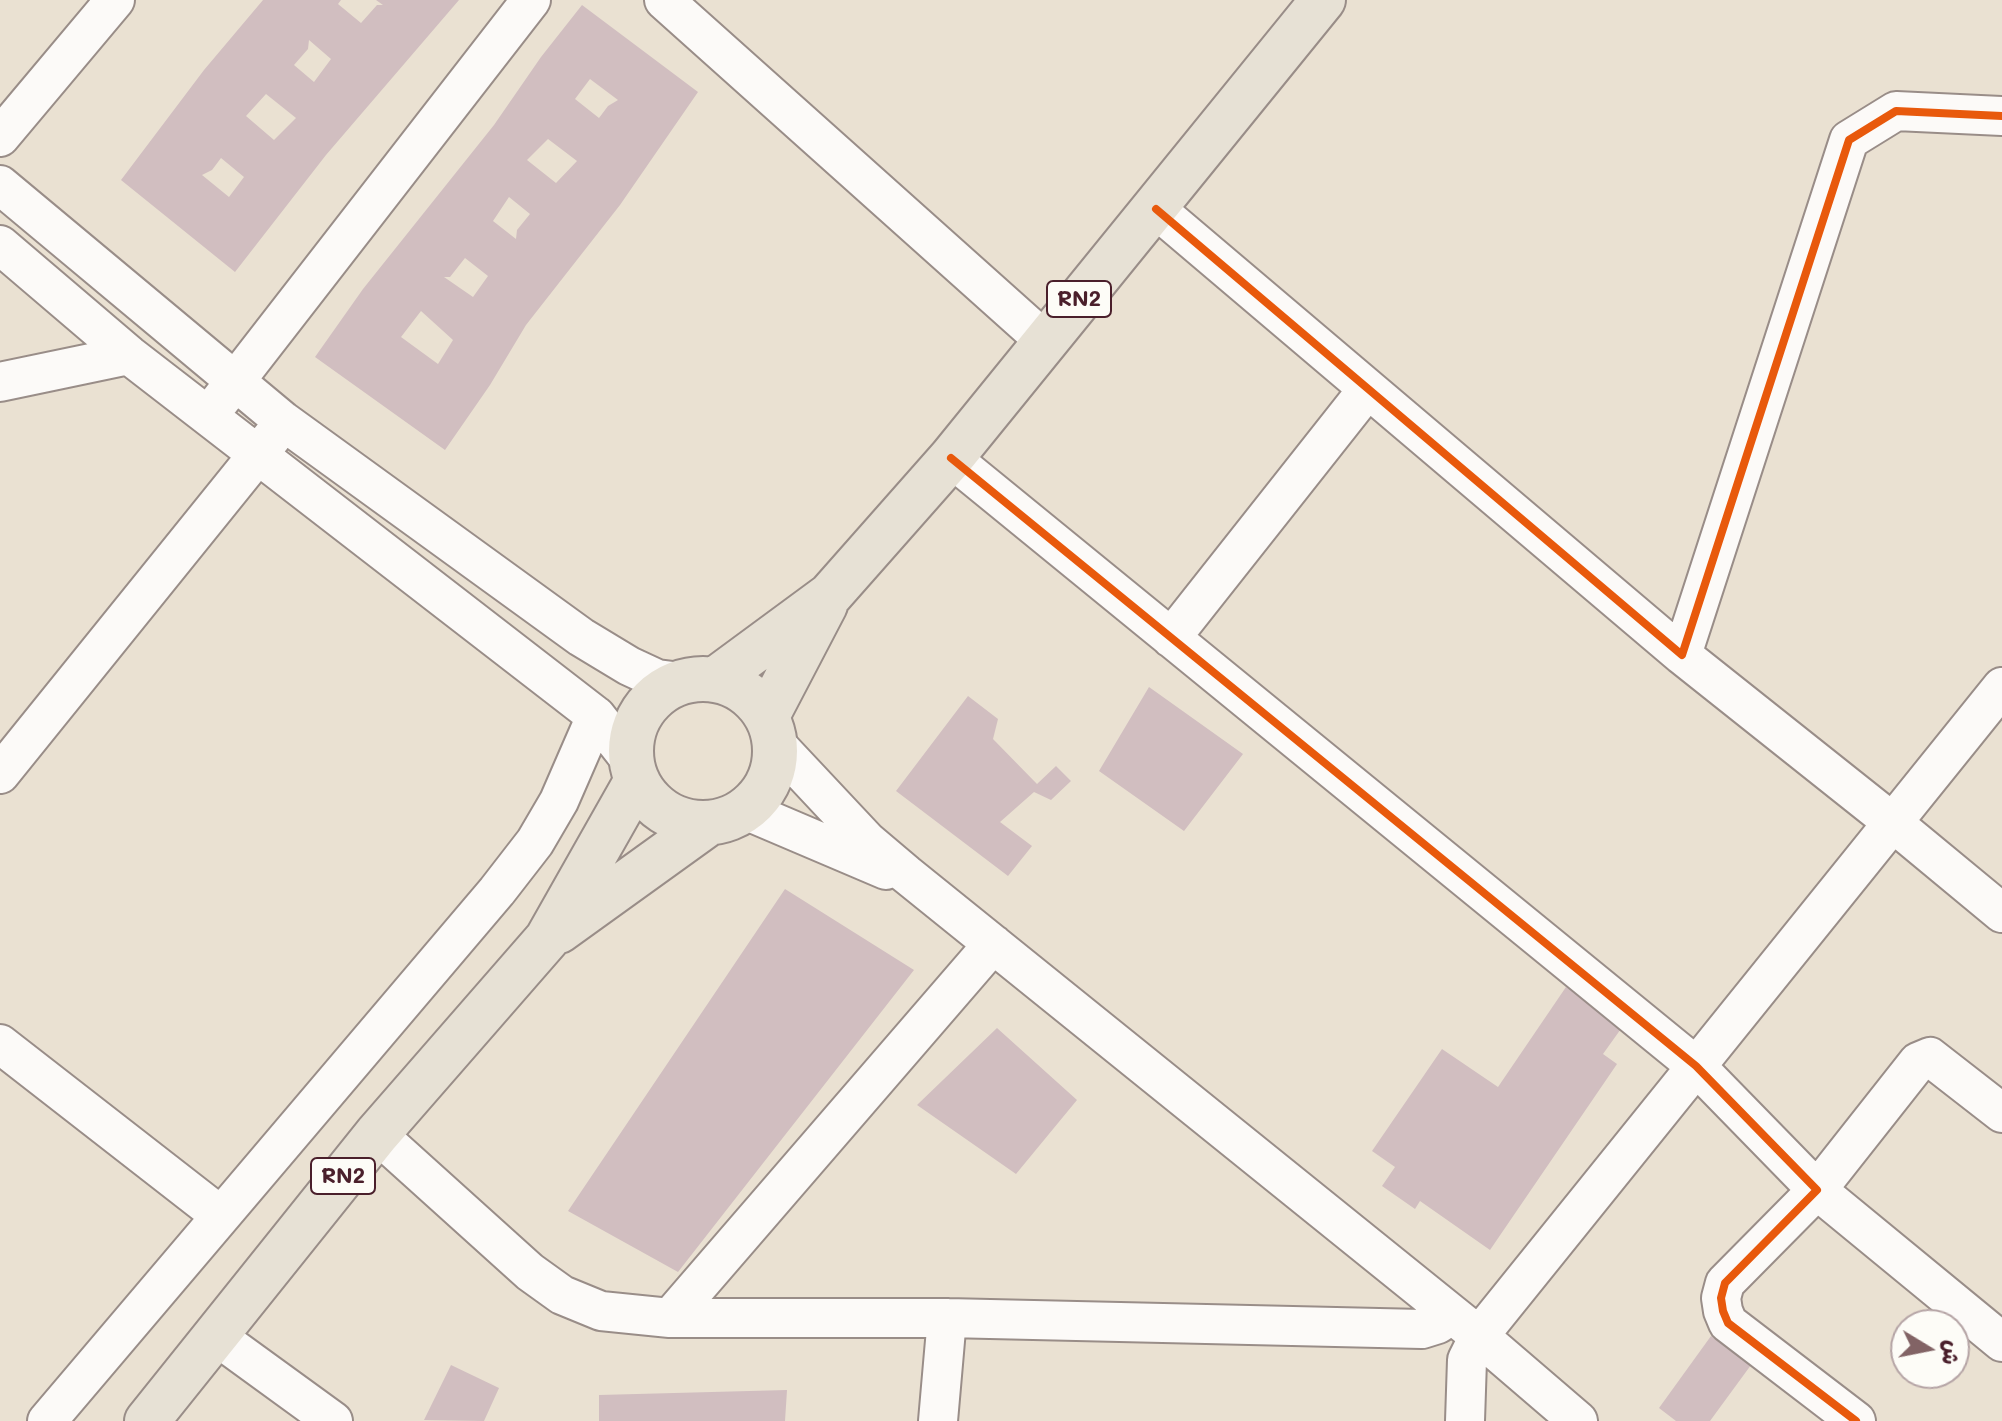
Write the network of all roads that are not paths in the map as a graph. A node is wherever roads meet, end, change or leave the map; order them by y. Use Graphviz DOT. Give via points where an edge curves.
graph roads {
  1 [pos="115,0"];
  2 [pos="531,0"];
  3 [pos="664,0"];
  4 [pos="1323,0"];
  5 [pos="2002,116"];
  6 [pos="0,137"];
  7 [pos="0,185"];
  8 [pos="1156,209"];
  9 [pos="0,245"];
  10 [pos="1044,340"];
  11 [pos="129,355"];
  12 [pos="0,382"];
  13 [pos="234,382"];
  14 [pos="1367,390"];
  15 [pos="207,416"];
  16 [pos="283,421"];
  17 [pos="258,457"];
  18 [pos="951,458"];
  19 [pos="830,595"];
  20 [pos="1171,638"];
  21 [pos="1682,655"];
  22 [pos="698,680"];
  23 [pos="2002,687"];
  24 [pos="596,716"];
  25 [pos="772,730"];
  26 [pos="634,771"];
  27 [pos="0,774"];
  28 [pos="727,816"];
  29 [pos="1892,822"];
  30 [pos="926,889"];
  31 [pos="2002,913"];
  32 [pos="547,939"];
  33 [pos="993,944"];
  34 [pos="0,1044"];
  35 [pos="1696,1066"];
  36 [pos="2002,1113"];
  37 [pos="377,1134"];
  38 [pos="1817,1190"];
  39 [pos="221,1216"];
  40 [pos="670,1318"];
  41 [pos="947,1318"];
  42 [pos="1465,1326"];
  43 [pos="216,1336"];
  44 [pos="2002,1342"];
  45 [pos="47,1421"];
  46 [pos="147,1421"];
  47 [pos="333,1421"];
  48 [pos="938,1421"];
  49 [pos="1465,1421"];
  50 [pos="1578,1421"];
  51 [pos="1856,1421"];
  1 -- 6 [label="street"];
  2 -- 13 [label="street"];
  3 -- 10 [label="street"];
  4 -- 8 [label="highway, RN2"];
  5 -- 21 [label="street" via="1896,111 1849,140"];
  7 -- 13 [label="street"];
  8 -- 10 [label="highway, RN2"];
  8 -- 14 [label="street"];
  9 -- 11 [label="street"];
  10 -- 18 [label="highway, RN2"];
  11 -- 12 [label="street"];
  11 -- 15 [label="street"];
  13 -- 15 [label="street"];
  13 -- 16 [label="street"];
  14 -- 20 [label="street"];
  14 -- 21 [label="street"];
  15 -- 17 [label="street"];
  16 -- 17 [label="street"];
  16 -- 22 [label="street" via="581,637 657,679"];
  17 -- 24 [label="street"];
  17 -- 27 [label="street"];
  18 -- 19 [label="highway, RN2"];
  18 -- 20 [label="street"];
  19 -- 22 [label="highway, RN2"];
  19 -- 25 [label="highway, RN2"];
  20 -- 35 [label="street"];
  21 -- 29 [label="street"];
  22 -- 25 [label="highway" via="736,686 754,698"];
  22 -- 26 [label="highway, RN2" via="658,694 641,713 632,737"];
  23 -- 29 [label="street"];
  24 -- 26 [label="street"];
  24 -- 39 [label="street" via="535,842"];
  25 -- 28 [label="highway, RN2" via="774,769 763,792"];
  25 -- 30 [label="street" via="867,841"];
  26 -- 28 [label="highway" via="649,799 666,813 686,821"];
  26 -- 32 [label="highway, RN2"];
  28 -- 30 [label="street"];
  28 -- 32 [label="highway, RN2"];
  29 -- 31 [label="street"];
  29 -- 35 [label="street"];
  30 -- 33 [label="street"];
  32 -- 37 [label="highway, RN2"];
  33 -- 40 [label="street"];
  33 -- 42 [label="street"];
  34 -- 39 [label="street"];
  35 -- 38 [label="street"];
  35 -- 42 [label="street"];
  36 -- 38 [label="street" via="1930,1057 1918,1062"];
  37 -- 40 [label="street" via="562,1295 601,1311"];
  37 -- 43 [label="highway, RN2"];
  38 -- 44 [label="street"];
  38 -- 51 [label="street" via="1725,1283 1723,1311 1728,1323"];
  39 -- 45 [label="street"];
  40 -- 41 [label="street"];
  41 -- 42 [label="street"];
  41 -- 48 [label="street"];
  42 -- 49 [label="street"];
  42 -- 50 [label="street"];
  43 -- 46 [label="highway, RN2"];
  43 -- 47 [label="street"];
}
